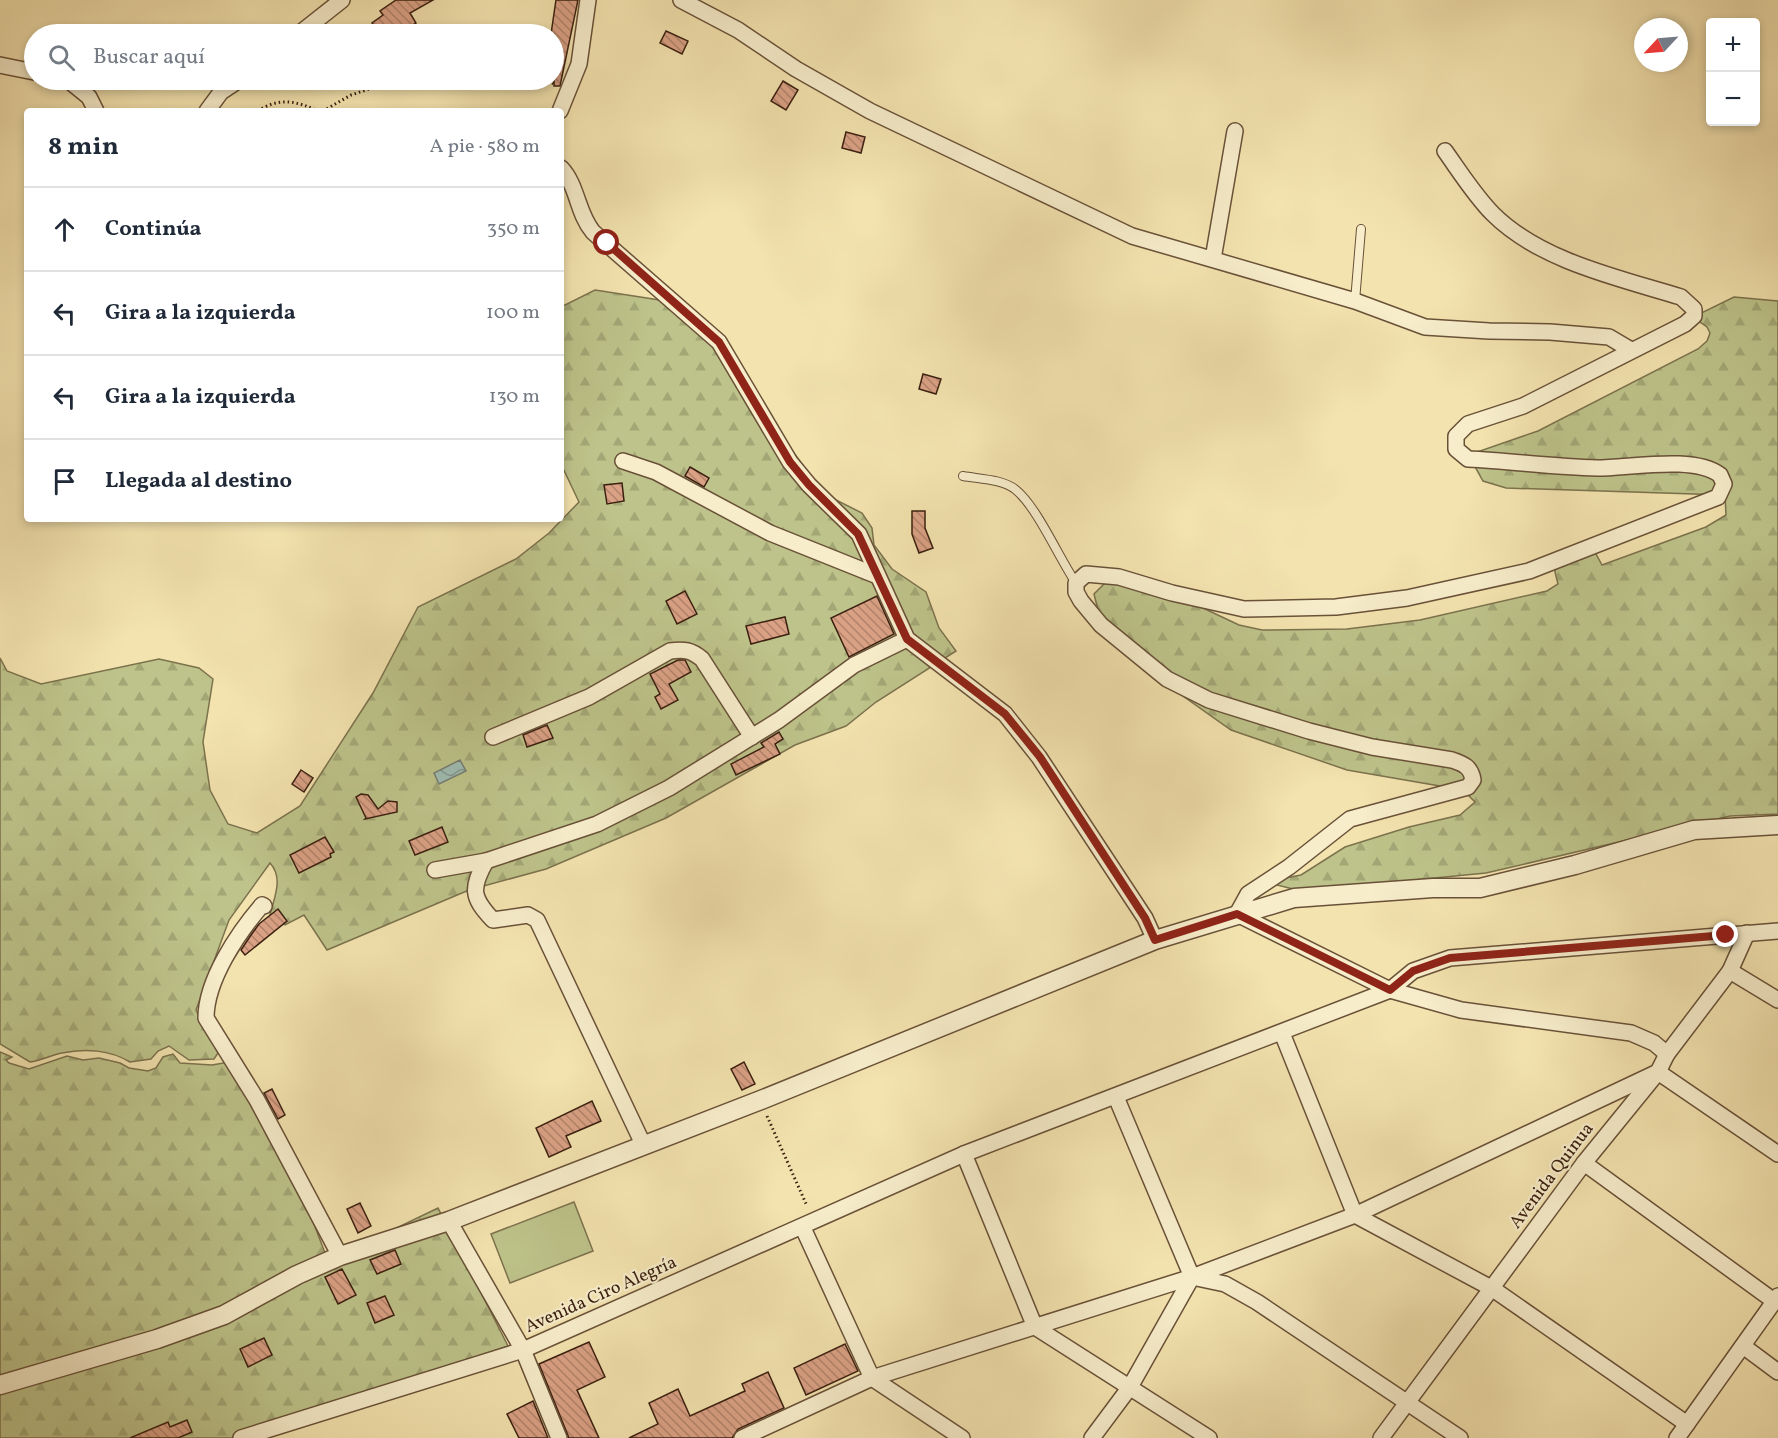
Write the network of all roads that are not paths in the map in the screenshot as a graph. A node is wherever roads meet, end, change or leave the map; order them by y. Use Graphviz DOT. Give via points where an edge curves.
graph roads {
  1 [pos="342,0"];
  2 [pos="588,0"];
  3 [pos="681,0"];
  4 [pos="311,24"];
  5 [pos="0,65"];
  6 [pos="24,70"];
  7 [pos="80,90"];
  8 [pos="224,90"];
  9 [pos="94,108"];
  10 [pos="209,108"];
  11 [pos="561,108"];
  12 [pos="1235,131"];
  13 [pos="1445,151"];
  14 [pos="564,171"];
  15 [pos="1361,229"];
  16 [pos="1213,259"];
  17 [pos="1355,301"];
  18 [pos="1631,350"];
  19 [pos="623,461"];
  20 [pos="963,476"];
  21 [pos="875,575"];
  22 [pos="1076,583"];
  23 [pos="907,639"];
  24 [pos="752,737"];
  25 [pos="493,738"];
  26 [pos="1778,825"];
  27 [pos="486,861"];
  28 [pos="435,870"];
  29 [pos="264,906"];
  30 [pos="1237,914"];
  31 [pos="1778,931"];
  32 [pos="1747,933"];
  33 [pos="1155,940"];
  34 [pos="1730,971"];
  35 [pos="1390,990"];
  36 [pos="1778,1000"];
  37 [pos="1282,1033"];
  38 [pos="1667,1054"];
  39 [pos="1658,1072"];
  40 [pos="1116,1097"];
  41 [pos="644,1144"];
  42 [pos="964,1154"];
  43 [pos="1778,1154"];
  44 [pos="1584,1163"];
  45 [pos="1355,1215"];
  46 [pos="449,1221"];
  47 [pos="803,1228"];
  48 [pos="340,1256"];
  49 [pos="1192,1277"];
  50 [pos="1493,1289"];
  51 [pos="1776,1299"];
  52 [pos="1035,1327"];
  53 [pos="1743,1346"];
  54 [pos="524,1350"];
  55 [pos="1778,1372"];
  56 [pos="872,1378"];
  57 [pos="0,1385"];
  58 [pos="1130,1387"];
  59 [pos="1406,1402"];
  60 [pos="1687,1424"];
  61 [pos="257,1435"];
  62 [pos="241,1438"];
  63 [pos="559,1438"];
  64 [pos="742,1438"];
  65 [pos="962,1438"];
  66 [pos="1092,1438"];
  67 [pos="1209,1438"];
  68 [pos="1382,1438"];
  69 [pos="1460,1438"];
  70 [pos="1677,1438"];
  1 -- 4 [label="street"];
  2 -- 11 [label="street" via="579,64"];
  3 -- 16 [label="street" via="738,30 834,91 931,142 1132,236"];
  5 -- 6 [label="street"];
  7 -- 9 [label="street"];
  8 -- 10 [label="street"];
  12 -- 16 [label="street"];
  13 -- 18 [label="street" via="1507,226 1574,264 1690,303 1694,316 1685,324"];
  14 -- 21 [label="street" via="582,216 593,232 719,342 790,462 858,534"];
  15 -- 17 [label="lane"];
  16 -- 17 [label="street"];
  17 -- 18 [label="street" via="1425,327 1609,337"];
  18 -- 22 [label="street" via="1523,406 1468,424 1456,436 1456,449 1468,459 1597,468 1704,468 1720,475 1724,484 1718,497 1530,571 1407,598 1335,607 1244,609 1119,577 1086,574"];
  19 -- 21 [label="street" via="656,472 770,533"];
  20 -- 22 [label="lane" via="1015,489 1034,510"];
  21 -- 23 [label="street"];
  22 -- 30 [label="street" via="1081,602 1101,625 1167,679 1209,700 1372,747 1452,760 1465,765 1471,773 1473,780 1468,787 1350,819 1248,894"];
  23 -- 24 [label="street" via="854,665"];
  23 -- 33 [label="street" via="1005,714 1040,757 1145,918"];
  24 -- 25 [label="street" via="702,659 682,649 670,651 589,697"];
  24 -- 27 [label="street" via="669,788 597,824"];
  26 -- 30 [label="street" via="1694,830 1480,888 1294,898"];
  27 -- 28 [label="street"];
  27 -- 41 [label="street" via="474,884 476,899 493,920 528,915 537,920"];
  29 -- 48 [label="street" via="246,924 225,956 206,1018 257,1100"];
  30 -- 33 [label="street"];
  30 -- 35 [label="street"];
  31 -- 32 [label="street, Avenida Ciro Alegría"];
  32 -- 34 [label="street, Avenida Quinua"];
  32 -- 35 [label="street, Avenida Ciro Alegría" via="1450,958 1413,971"];
  33 -- 41 [label="street"];
  34 -- 36 [label="street"];
  34 -- 38 [label="street, Avenida Quinua"];
  35 -- 37 [label="street, Avenida Ciro Alegría"];
  35 -- 38 [label="street" via="1461,1010 1630,1033 1654,1043"];
  37 -- 40 [label="street, Avenida Ciro Alegría"];
  37 -- 45 [label="street"];
  38 -- 39 [label="street, Avenida Quinua"];
  39 -- 43 [label="street"];
  39 -- 44 [label="street, Avenida Quinua"];
  39 -- 45 [label="street"];
  40 -- 42 [label="street, Avenida Ciro Alegría"];
  40 -- 49 [label="street"];
  41 -- 46 [label="street"];
  42 -- 47 [label="street, Avenida Ciro Alegría"];
  42 -- 52 [label="street"];
  44 -- 50 [label="street, Avenida Quinua"];
  44 -- 51 [label="street"];
  45 -- 49 [label="street"];
  45 -- 50 [label="street"];
  46 -- 48 [label="street"];
  46 -- 54 [label="street"];
  47 -- 54 [label="street, Avenida Ciro Alegría"];
  47 -- 56 [label="street"];
  48 -- 57 [label="street" via="224,1315 158,1339"];
  49 -- 52 [label="street"];
  49 -- 58 [label="street"];
  49 -- 59 [label="street" via="1225,1284 1257,1302"];
  50 -- 59 [label="street, Avenida Quinua"];
  50 -- 60 [label="street"];
  51 -- 53 [label="street"];
  52 -- 56 [label="street"];
  52 -- 58 [label="street"];
  53 -- 55 [label="street"];
  53 -- 60 [label="street"];
  54 -- 61 [label="street, Avenida Ciro Alegría"];
  54 -- 63 [label="street"];
  56 -- 64 [label="street"];
  56 -- 65 [label="street"];
  58 -- 66 [label="street"];
  58 -- 67 [label="street"];
  59 -- 68 [label="street, Avenida Quinua"];
  59 -- 69 [label="street"];
  60 -- 70 [label="street"];
  61 -- 62 [label="street, Avenida Ciro Alegría"];
}
